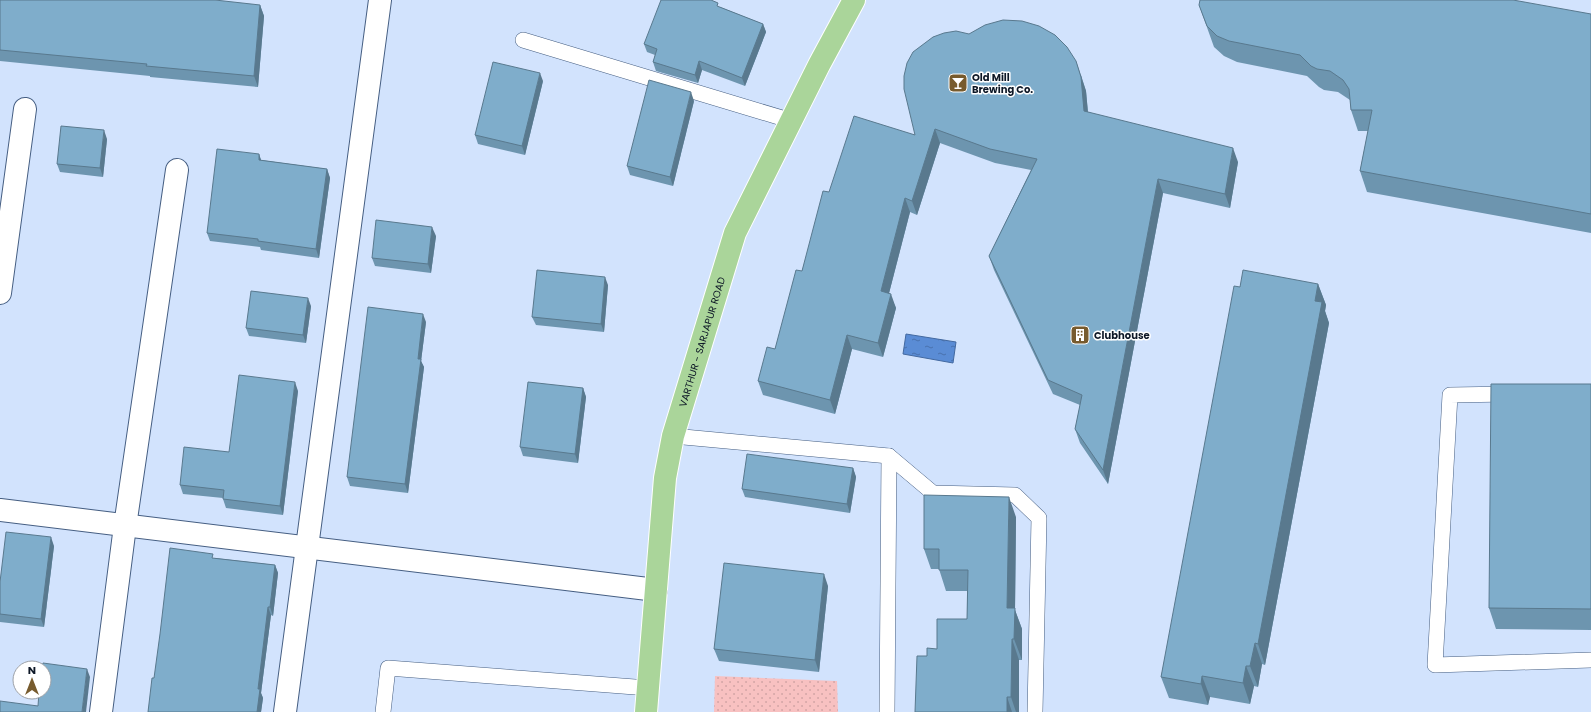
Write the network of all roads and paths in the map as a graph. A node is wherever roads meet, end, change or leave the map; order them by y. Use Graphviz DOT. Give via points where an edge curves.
graph roads {
  1 [pos="380,0"];
  2 [pos="854,0"];
  3 [pos="523,40"];
  4 [pos="25,110"];
  5 [pos="792,121"];
  6 [pos="177,170"];
  7 [pos="0,293"];
  8 [pos="1521,394"];
  9 [pos="673,436"];
  10 [pos="889,456"];
  11 [pos="0,510"];
  12 [pos="125,526"];
  13 [pos="308,548"];
  14 [pos="656,590"];
  15 [pos="1591,660"];
  16 [pos="648,688"];
  17 [pos="102,712"];
  18 [pos="285,712"];
  19 [pos="383,712"];
  20 [pos="646,712"];
  21 [pos="887,712"];
  22 [pos="1035,712"];
  1 -- 13 [label="street"];
  2 -- 5 [label="main road, VARTHUR - SARJAPUR ROAD" via="818,65"];
  3 -- 5 [label="lane"];
  4 -- 7 [label="street"];
  5 -- 9 [label="main road, VARTHUR - SARJAPUR ROAD" via="735,234"];
  6 -- 12 [label="street"];
  8 -- 15 [label="lane" via="1450,395 1435,665"];
  9 -- 10 [label="lane"];
  9 -- 14 [label="main road, VARTHUR - SARJAPUR ROAD" via="665,478"];
  10 -- 21 [label="lane"];
  10 -- 22 [label="lane" via="934,493 1015,495 1039,518"];
  11 -- 12 [label="street"];
  12 -- 13 [label="street"];
  12 -- 17 [label="street"];
  13 -- 14 [label="street"];
  13 -- 18 [label="street"];
  14 -- 16 [label="main road, VARTHUR - SARJAPUR ROAD"];
  16 -- 19 [label="lane" via="388,668"];
  16 -- 20 [label="main road, VARTHUR - SARJAPUR ROAD"];
}
